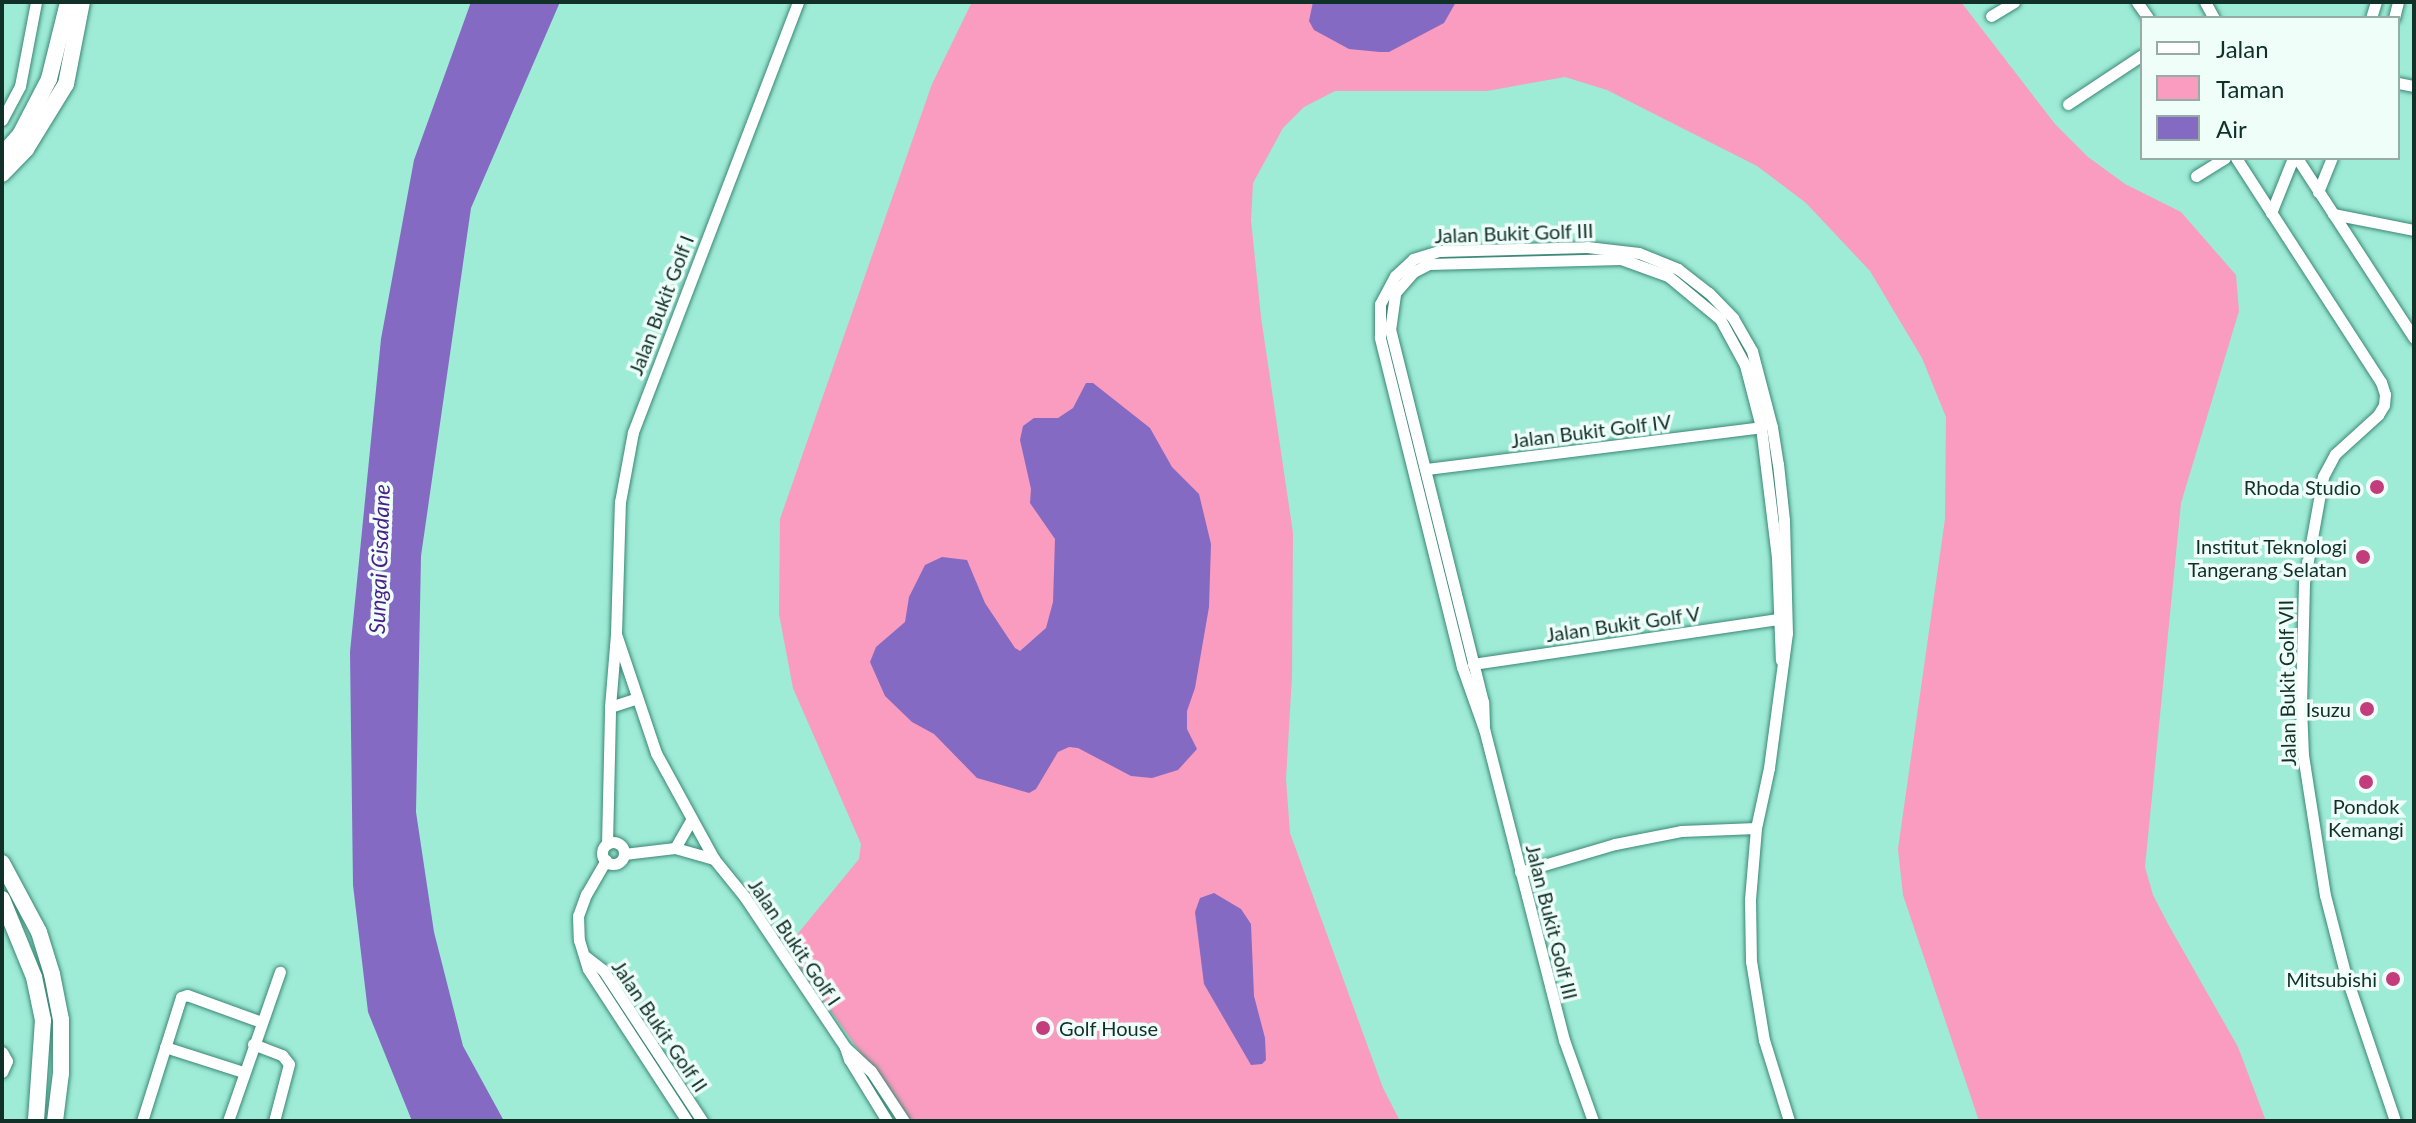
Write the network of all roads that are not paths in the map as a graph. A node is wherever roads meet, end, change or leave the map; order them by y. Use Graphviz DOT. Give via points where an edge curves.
graph roads {
  1 [pos="36,2"];
  2 [pos="68,2"];
  3 [pos="82,2"];
  4 [pos="798,2"];
  5 [pos="2014,2"];
  6 [pos="1991,16"];
  7 [pos="2140,56"];
  8 [pos="2068,104"];
  9 [pos="2,120"];
  10 [pos="2,155"];
  11 [pos="2222,160"];
  12 [pos="2237,160"];
  13 [pos="2294,160"];
  14 [pos="2296,160"];
  15 [pos="2331,160"];
  16 [pos="2,174"];
  17 [pos="2196,176"];
  18 [pos="2318,192"];
  19 [pos="2271,213"];
  20 [pos="2333,214"];
  21 [pos="2414,230"];
  22 [pos="2414,338"];
  23 [pos="1761,427"];
  24 [pos="1426,469"];
  25 [pos="1778,619"];
  26 [pos="616,634"];
  27 [pos="1473,664"];
  28 [pos="1783,667"];
  29 [pos="635,699"];
  30 [pos="610,707"];
  31 [pos="1484,729"];
  32 [pos="691,820"];
  33 [pos="1756,828"];
  34 [pos="607,844"];
  35 [pos="675,848"];
  36 [pos="624,854"];
  37 [pos="714,859"];
  38 [pos="606,860"];
  39 [pos="2,863"];
  40 [pos="1520,872"];
  41 [pos="2,899"];
  42 [pos="585,956"];
  43 [pos="280,972"];
  44 [pos="261,1022"];
  45 [pos="253,1044"];
  46 [pos="165,1047"];
  47 [pos="845,1047"];
  48 [pos="2,1052"];
  49 [pos="2,1072"];
  50 [pos="243,1072"];
  51 [pos="36,1121"];
  52 [pos="55,1121"];
  53 [pos="142,1121"];
  54 [pos="228,1121"];
  55 [pos="274,1121"];
  56 [pos="687,1121"];
  57 [pos="702,1121"];
  58 [pos="887,1121"];
  59 [pos="904,1121"];
  60 [pos="1593,1121"];
  61 [pos="1789,1121"];
  62 [pos="2395,1121"];
  1 -- 9 [label="street" via="20,86"];
  2 -- 10 [label="main road" via="49,79 20,135"];
  3 -- 16 [label="main road" via="66,84 26,149"];
  4 -- 26 [label="street, Jalan Bukit Golf I" via="633,432 620,502"];
  5 -- 6 [label="street"];
  7 -- 8 [label="street"];
  11 -- 17 [label="street"];
  12 -- 19 [label="street, Jalan Bukit Golf VII"];
  13 -- 19 [label="street"];
  14 -- 18 [label="street"];
  15 -- 18 [label="street"];
  18 -- 20 [label="street"];
  19 -- 62 [label="street, Jalan Bukit Golf VII" via="2385,394 2378,415 2335,454 2323,477 2304,583 2301,706 2303,755 2328,907"];
  20 -- 21 [label="street"];
  20 -- 22 [label="street"];
  23 -- 24 [label="street, Jalan Bukit Golf IV"];
  23 -- 24 [label="street, Jalan Bukit Golf III" via="1749,375 1729,332 1668,276 1603,257 1440,262 1407,278 1395,293 1390,318"];
  23 -- 25 [label="street, Jalan Bukit Golf III" via="1777,558"];
  24 -- 27 [label="street, Jalan Bukit Golf III"];
  25 -- 27 [label="street, Jalan Bukit Golf V"];
  25 -- 28 [label="street, Jalan Bukit Golf III"];
  26 -- 29 [label="street, Jalan Bukit Golf I"];
  26 -- 30 [label="street, Jalan Bukit Golf I"];
  27 -- 31 [label="street, Jalan Bukit Golf III"];
  28 -- 31 [label="street, Jalan Bukit Golf III" via="1787,575 1778,464 1759,372 1733,318 1678,269 1626,250 1424,254 1403,267 1389,285 1380,304 1379,325 1462,667"];
  28 -- 33 [label="street, Jalan Bukit Golf III"];
  29 -- 30 [label="street"];
  29 -- 32 [label="street, Jalan Bukit Golf I"];
  30 -- 34 [label="street, Jalan Bukit Golf I"];
  31 -- 40 [label="street, Jalan Bukit Golf III"];
  32 -- 35 [label="street"];
  32 -- 37 [label="street, Jalan Bukit Golf I"];
  33 -- 40 [label="street" via="1681,831"];
  33 -- 61 [label="street, Jalan Bukit Golf III" via="1751,961 1764,1040"];
  34 -- 36 [label="street" via="617,843"];
  34 -- 38 [label="street"];
  35 -- 36 [label="street"];
  35 -- 37 [label="street"];
  36 -- 38 [label="street" via="616,863"];
  37 -- 47 [label="street, Jalan Bukit Golf I"];
  38 -- 42 [label="street, Jalan Bukit Golf II" via="578,916"];
  39 -- 52 [label="main road" via="39,932 55,989 61,1020"];
  40 -- 60 [label="street, Jalan Bukit Golf III" via="1564,1040"];
  41 -- 51 [label="main road" via="34,977 43,1020"];
  42 -- 56 [label="street, Jalan Bukit Golf II" via="590,974"];
  42 -- 57 [label="street, Jalan Bukit Golf II" via="603,970"];
  43 -- 44 [label="street"];
  44 -- 45 [label="street"];
  44 -- 46 [label="street" via="187,995 181,997"];
  45 -- 50 [label="street"];
  45 -- 55 [label="street" via="282,1055 289,1064"];
  46 -- 50 [label="street"];
  46 -- 53 [label="street"];
  47 -- 58 [label="street, Jalan Bukit Golf I"];
  47 -- 59 [label="street, Jalan Bukit Golf I" via="871,1071"];
  48 -- 49 [label="street" via="7,1061"];
  50 -- 54 [label="street"];
}
